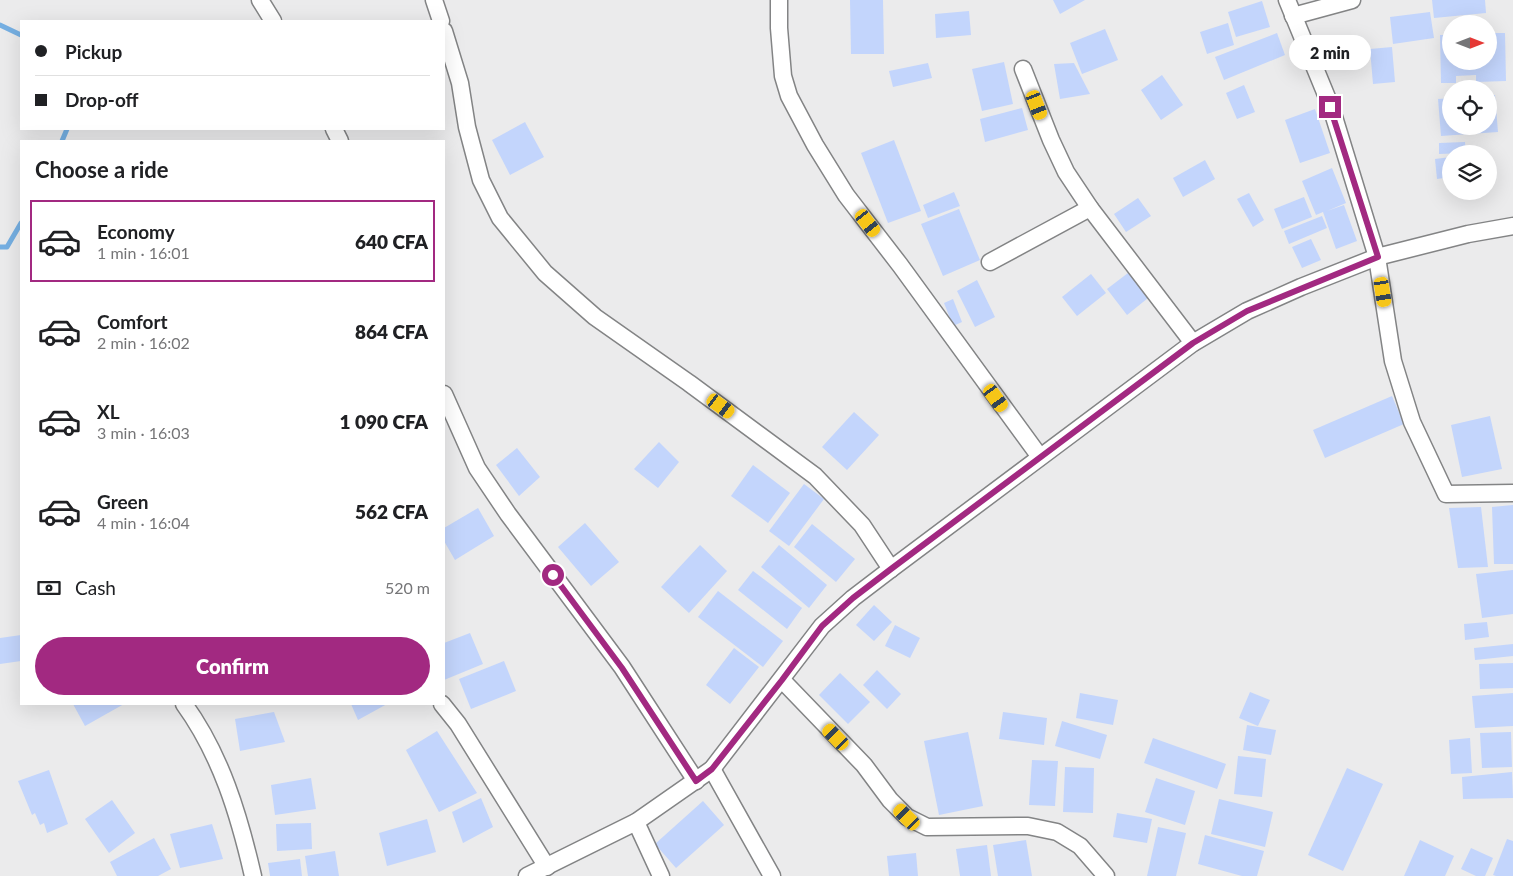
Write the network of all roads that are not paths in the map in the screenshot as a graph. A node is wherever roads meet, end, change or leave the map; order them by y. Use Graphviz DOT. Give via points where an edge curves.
graph roads {
  1 [pos="260,0"];
  2 [pos="434,0"];
  3 [pos="780,0"];
  4 [pos="1287,0"];
  5 [pos="1352,0"];
  6 [pos="1293,16"];
  7 [pos="272,20"];
  8 [pos="441,20"];
  9 [pos="445,34"];
  10 [pos="1023,69"];
  11 [pos="1090,208"];
  12 [pos="1513,226"];
  13 [pos="1378,257"];
  14 [pos="990,262"];
  15 [pos="1193,343"];
  16 [pos="445,396"];
  17 [pos="1040,457"];
  18 [pos="1513,493"];
  19 [pos="891,569"];
  20 [pos="782,680"];
  21 [pos="185,705"];
  22 [pos="443,705"];
  23 [pos="712,769"];
  24 [pos="696,781"];
  25 [pos="636,822"];
  26 [pos="547,867"];
  27 [pos="253,876"];
  28 [pos="527,876"];
  29 [pos="661,876"];
  30 [pos="772,876"];
  31 [pos="1106,876"];
  1 -- 7 [label="street"];
  2 -- 8 [label="street"];
  3 -- 17 [label="street" via="783,76 789,96 815,145 846,195"];
  4 -- 6 [label="street"];
  5 -- 6 [label="street"];
  6 -- 13 [label="street" via="1330,107"];
  9 -- 19 [label="street" via="460,83 466,127 480,180 500,218 545,273 595,317 815,476 862,525"];
  10 -- 11 [label="street" via="1050,140"];
  11 -- 14 [label="street"];
  11 -- 15 [label="street"];
  12 -- 13 [label="street"];
  13 -- 15 [label="street" via="1247,311"];
  13 -- 18 [label="street" via="1393,361 1412,422 1446,494"];
  15 -- 17 [label="street"];
  16 -- 24 [label="street" via="477,468 622,668"];
  17 -- 19 [label="street"];
  19 -- 20 [label="street" via="822,626"];
  20 -- 23 [label="street"];
  20 -- 31 [label="street" via="864,765 907,817 927,827 1028,826 1057,832 1080,846"];
  21 -- 27 [label="street" via="218,761 242,829"];
  22 -- 26 [label="street" via="458,724"];
  23 -- 24 [label="street"];
  23 -- 30 [label="street"];
  24 -- 25 [label="street"];
  25 -- 26 [label="street"];
  25 -- 29 [label="street"];
  26 -- 28 [label="street"];
}
